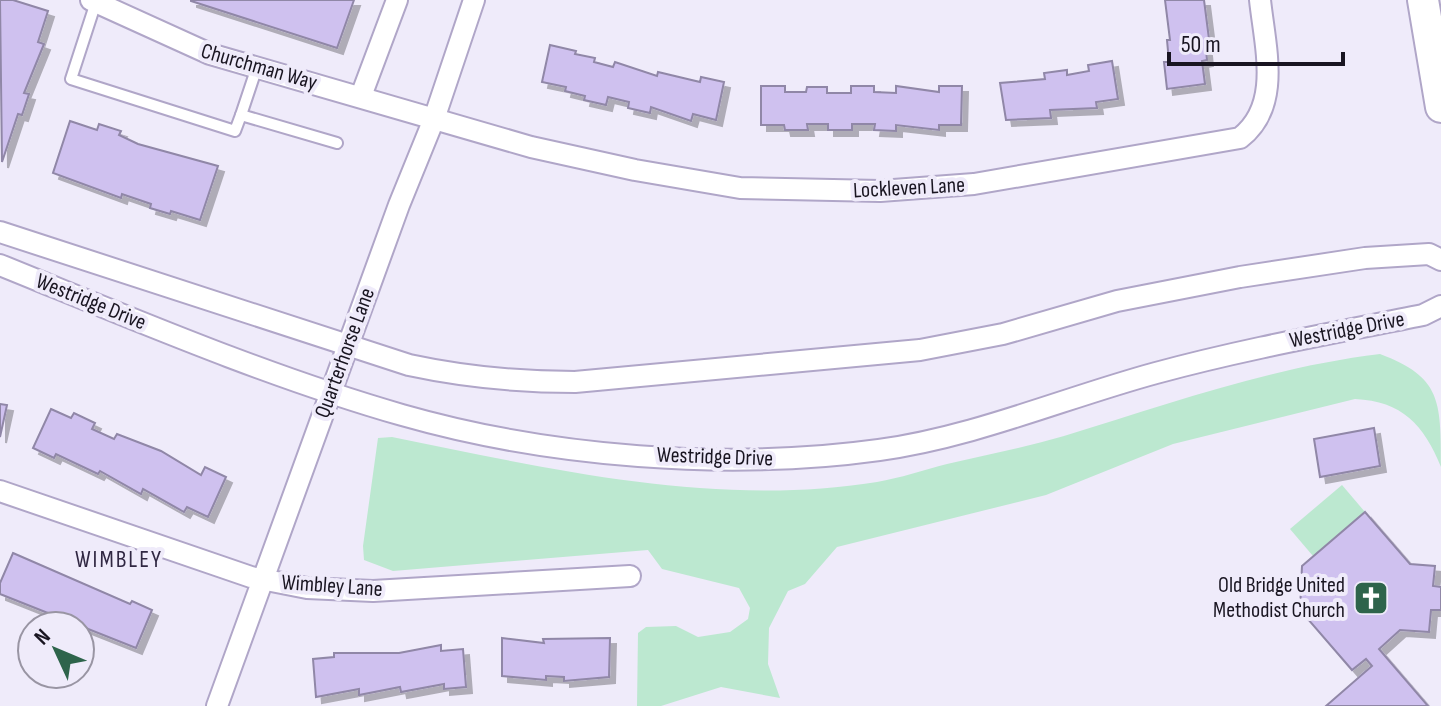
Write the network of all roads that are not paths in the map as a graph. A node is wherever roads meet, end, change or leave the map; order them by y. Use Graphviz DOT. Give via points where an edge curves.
graph roads {
  1 [pos="397,0"];
  2 [pos="474,0"];
  3 [pos="1260,0"];
  4 [pos="1423,0"];
  5 [pos="93,1"];
  6 [pos="257,67"];
  7 [pos="361,96"];
  8 [pos="1441,107"];
  9 [pos="241,115"];
  10 [pos="434,119"];
  11 [pos="337,143"];
  12 [pos="0,232"];
  13 [pos="1441,260"];
  14 [pos="0,265"];
  15 [pos="1441,306"];
  16 [pos="348,346"];
  17 [pos="331,391"];
  18 [pos="0,491"];
  19 [pos="630,576"];
  20 [pos="263,580"];
  21 [pos="217,706"];
  1 -- 7 [label="street"];
  2 -- 10 [label="street, Quarterhorse Lane"];
  3 -- 10 [label="street, Lockleven Lane" via="1267,97 1258,121 1240,138 974,184 880,191 740,188 575,157"];
  4 -- 8 [label="main road"];
  5 -- 6 [label="street, Churchman Way" via="163,36"];
  5 -- 9 [label="lane" via="71,79 235,131"];
  6 -- 7 [label="street, Churchman Way"];
  6 -- 9 [label="lane"];
  7 -- 10 [label="street, Churchman Way"];
  9 -- 11 [label="lane"];
  10 -- 16 [label="street, Quarterhorse Lane"];
  12 -- 16 [label="street, Westridge Drive"];
  13 -- 16 [label="street, Westridge Drive" via="1429,254 1365,258 1240,277 920,350 575,382 463,377"];
  14 -- 17 [label="street, Westridge Drive"];
  15 -- 17 [label="street, Westridge Drive" via="1423,315 1153,373 946,437 805,459 679,456 535,443 402,415"];
  16 -- 17 [label="street, Quarterhorse Lane"];
  17 -- 20 [label="street, Quarterhorse Lane"];
  18 -- 20 [label="street, Wimbley Lane"];
  19 -- 20 [label="street, Wimbley Lane" via="363,591"];
  20 -- 21 [label="street, Quarterhorse Lane"];
}
